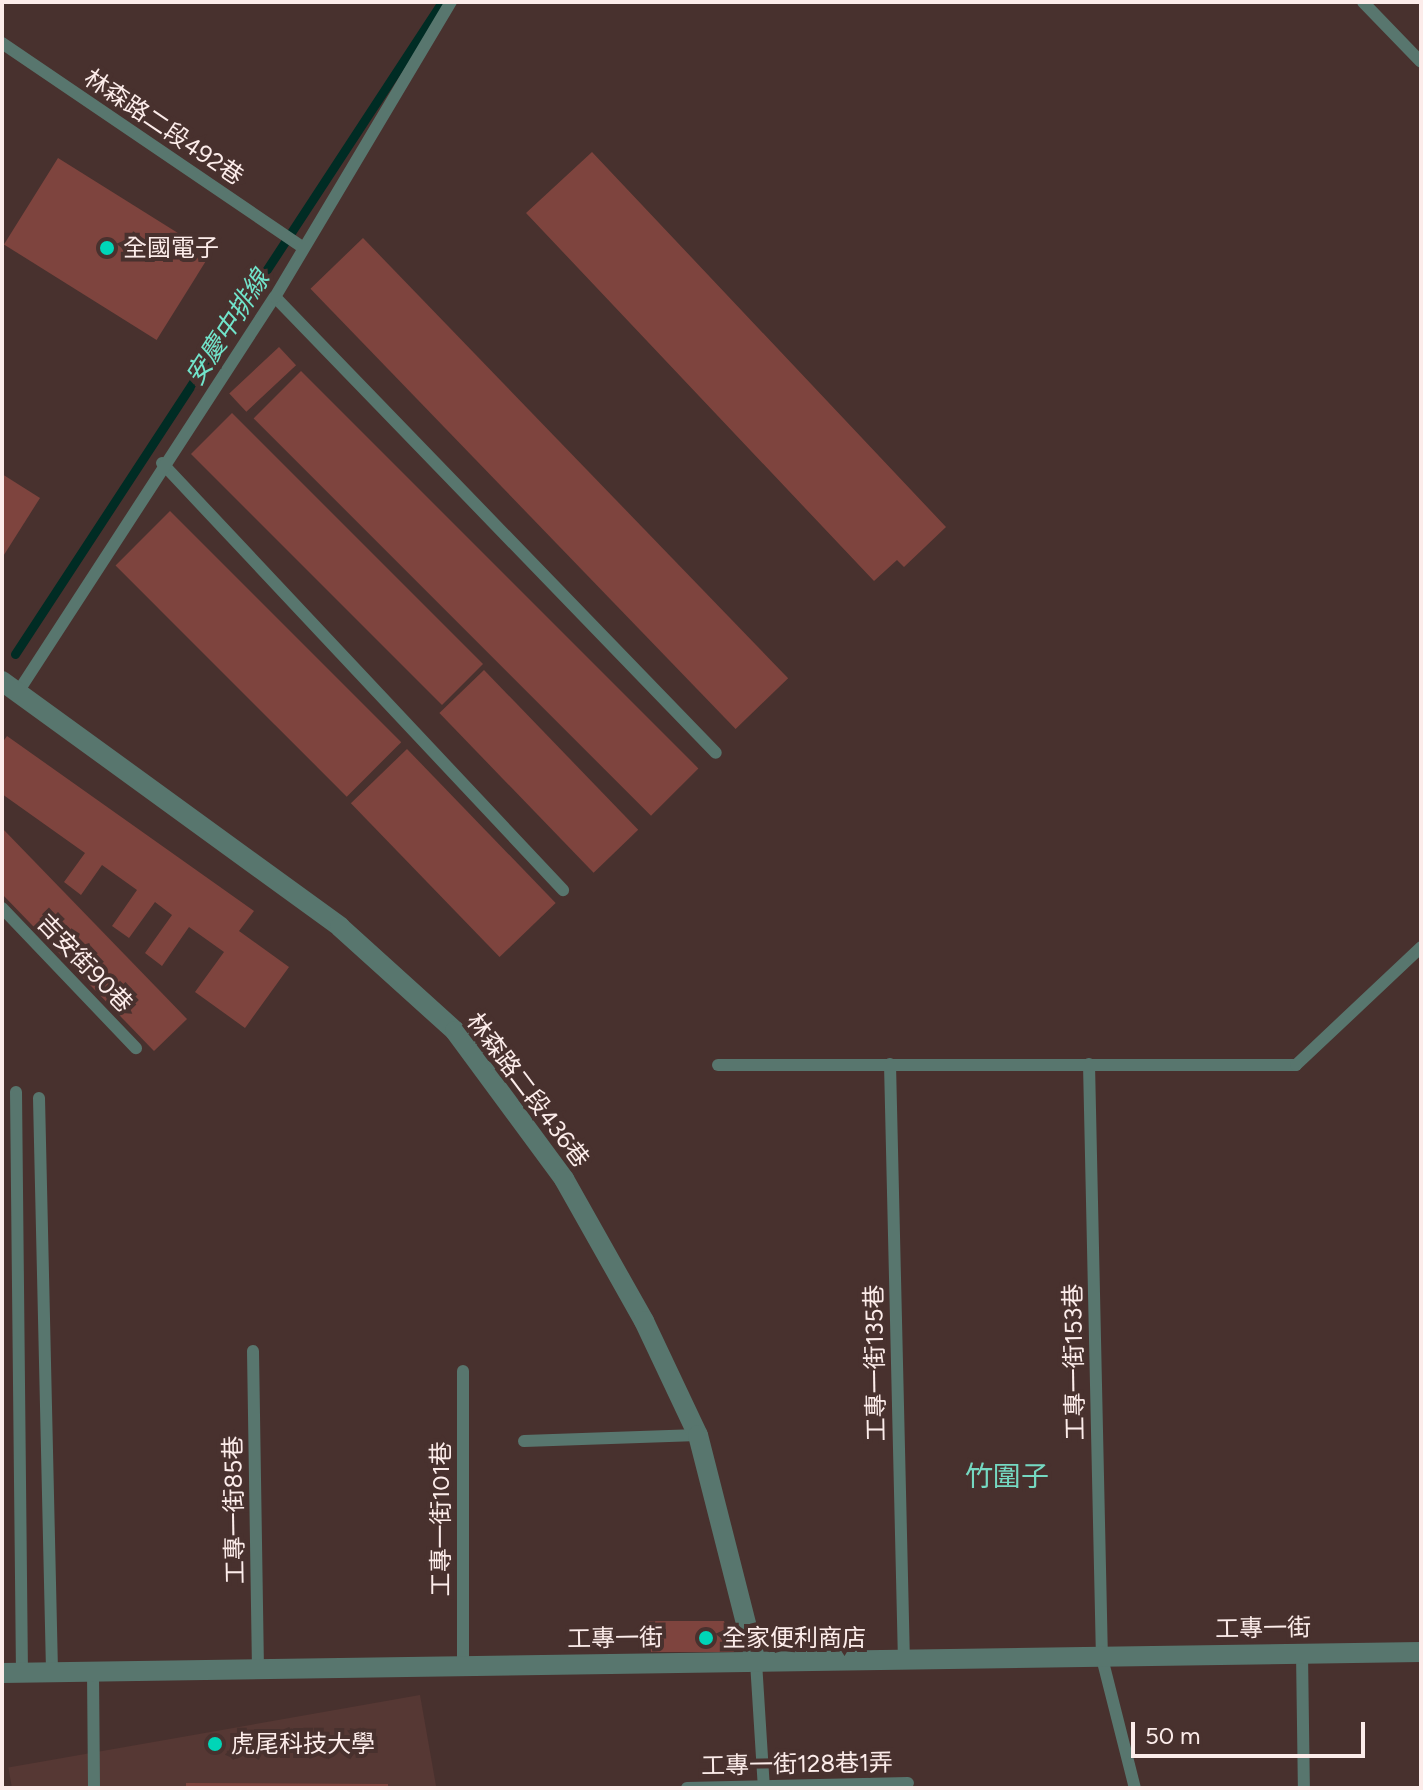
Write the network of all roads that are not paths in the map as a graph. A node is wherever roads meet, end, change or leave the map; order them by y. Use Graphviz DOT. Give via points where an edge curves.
graph roads {
  1 [pos="451,2"];
  2 [pos="1363,2"];
  3 [pos="2,43"];
  4 [pos="1421,62"];
  5 [pos="302,247"];
  6 [pos="275,297"];
  7 [pos="162,463"];
  8 [pos="10,686"];
  9 [pos="716,753"];
  10 [pos="563,890"];
  11 [pos="2,908"];
  12 [pos="1421,947"];
  13 [pos="136,1048"];
  14 [pos="890,1064"];
  15 [pos="1089,1064"];
  16 [pos="718,1065"];
  17 [pos="16,1092"];
  18 [pos="39,1098"];
  19 [pos="253,1351"];
  20 [pos="463,1371"];
  21 [pos="698,1435"];
  22 [pos="524,1441"];
  23 [pos="1421,1652"];
  24 [pos="1302,1653"];
  25 [pos="1102,1658"];
  26 [pos="904,1661"];
  27 [pos="756,1662"];
  28 [pos="463,1666"];
  29 [pos="258,1669"];
  30 [pos="52,1672"];
  31 [pos="93,1672"];
  32 [pos="12,1673"];
  33 [pos="908,1783"];
  34 [pos="764,1787"];
  35 [pos="94,1788"];
  36 [pos="687,1788"];
  37 [pos="1135,1788"];
  38 [pos="1304,1788"];
  1 -- 5 [label="lane"];
  2 -- 4 [label="lane"];
  3 -- 5 [label="lane, 林森路二段492巷"];
  5 -- 6 [label="lane"];
  6 -- 7 [label="lane"];
  6 -- 9 [label="lane"];
  7 -- 8 [label="lane"];
  7 -- 10 [label="lane"];
  8 -- 21 [label="street, 林森路二段436巷" via="340,927 455,1031 564,1179 644,1321"];
  11 -- 13 [label="lane, 吉安街90巷"];
  12 -- 15 [label="lane" via="1296,1065"];
  14 -- 15 [label="lane"];
  14 -- 16 [label="lane"];
  14 -- 26 [label="lane, 工專一街135巷"];
  15 -- 25 [label="lane, 工專一街153巷"];
  17 -- 32 [label="lane"];
  18 -- 30 [label="lane"];
  19 -- 29 [label="lane, 工專一街85巷"];
  20 -- 28 [label="lane, 工專一街101巷"];
  21 -- 22 [label="lane"];
  21 -- 27 [label="street, 林森路二段436巷"];
  23 -- 24 [label="street, 工專一街"];
  24 -- 25 [label="street, 工專一街"];
  24 -- 38 [label="lane"];
  25 -- 26 [label="street, 工專一街"];
  25 -- 37 [label="lane, 工專一街153巷"];
  26 -- 27 [label="street, 工專一街"];
  27 -- 28 [label="street, 工專一街"];
  27 -- 34 [label="lane"];
  28 -- 29 [label="street, 工專一街"];
  29 -- 31 [label="street, 工專一街"];
  30 -- 31 [label="street, 工專一街"];
  30 -- 32 [label="street, 工專一街"];
  31 -- 35 [label="lane"];
  33 -- 34 [label="lane, 工專一街128巷1弄"];
  34 -- 36 [label="lane, 工專一街128巷1弄"];
}
